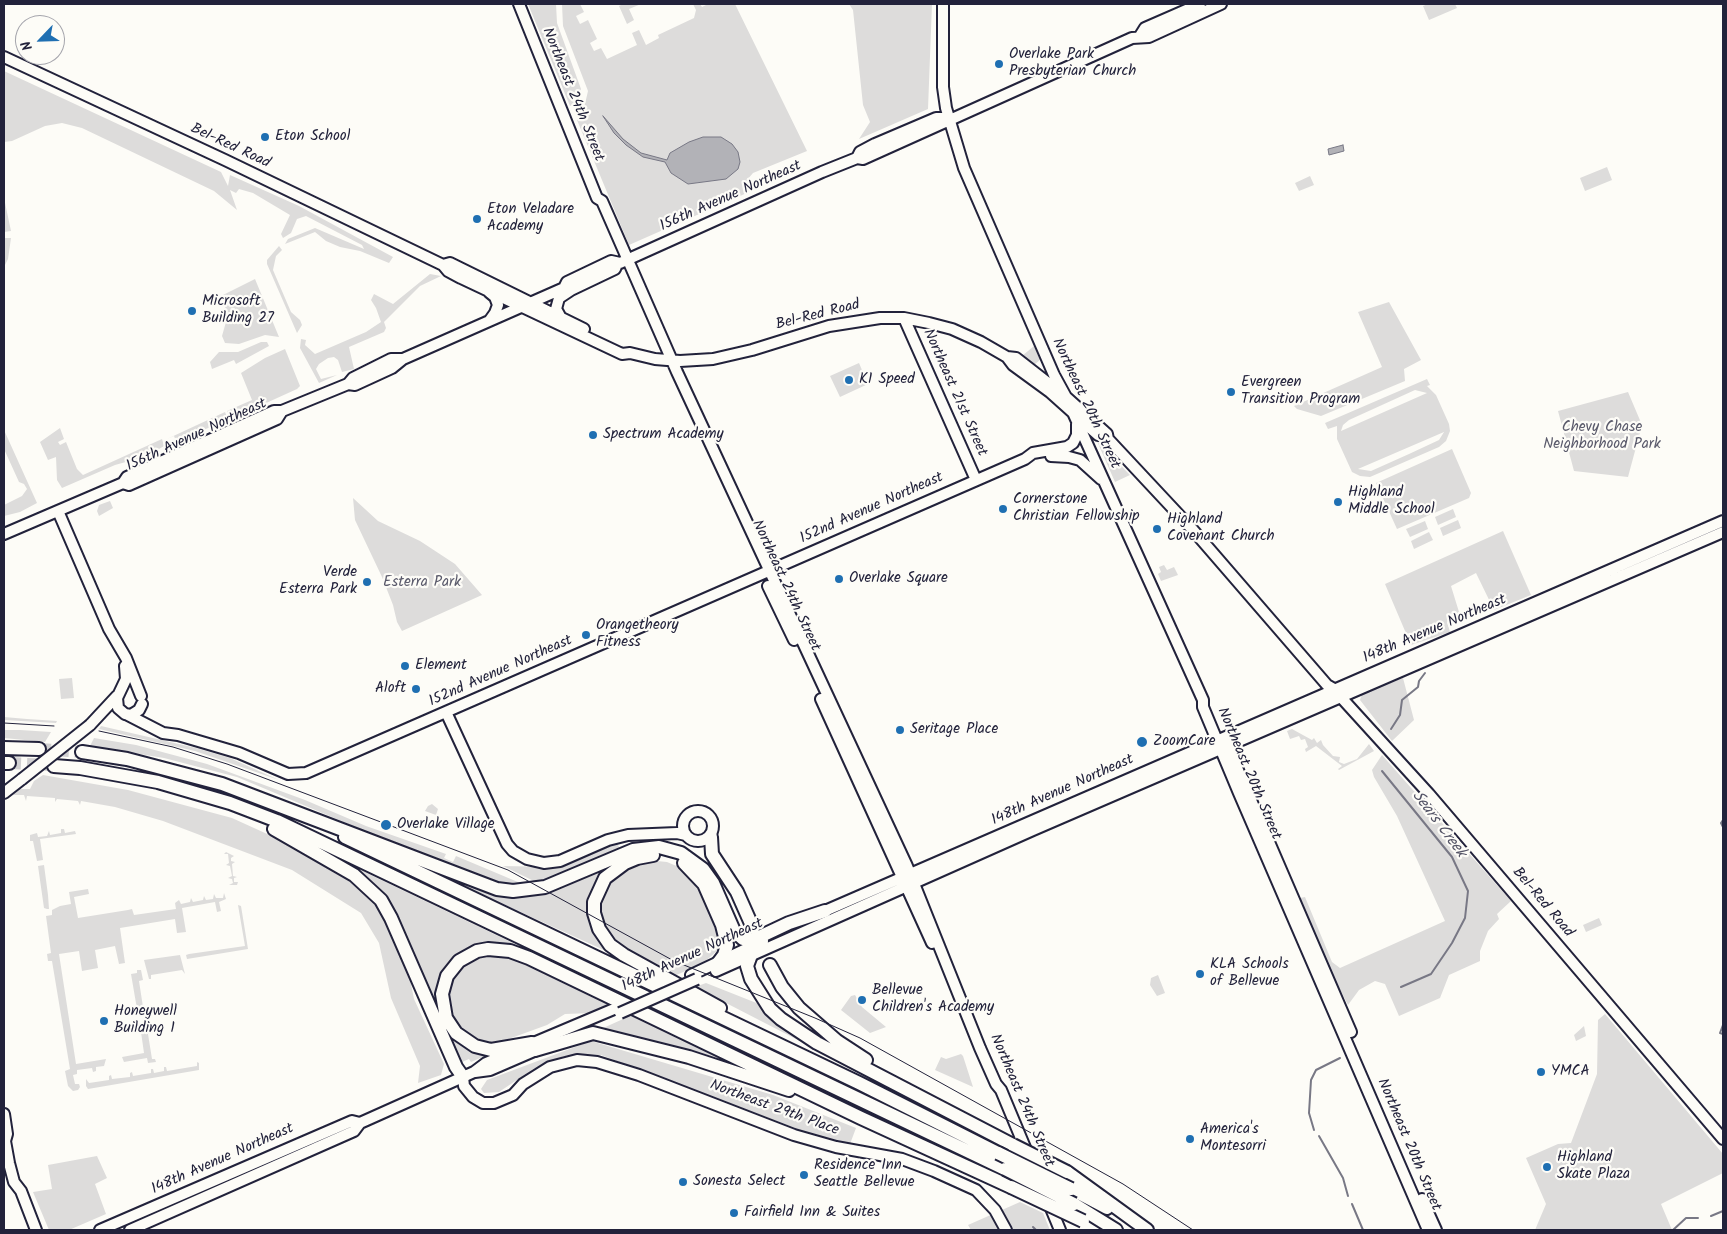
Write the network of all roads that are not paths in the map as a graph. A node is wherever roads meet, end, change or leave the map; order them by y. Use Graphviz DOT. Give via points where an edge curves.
graph roads {
  1 [pos="519,4"];
  2 [pos="944,4"];
  3 [pos="1200,4"];
  4 [pos="1220,4"];
  5 [pos="1140,36"];
  6 [pos="4,57"];
  7 [pos="949,118"];
  8 [pos="621,262"];
  9 [pos="443,265"];
  10 [pos="567,289"];
  11 [pos="487,290"];
  12 [pos="526,305"];
  13 [pos="1028,312"];
  14 [pos="561,318"];
  15 [pos="904,318"];
  16 [pos="488,322"];
  17 [pos="630,353"];
  18 [pos="1007,357"];
  19 [pos="1046,357"];
  20 [pos="668,360"];
  21 [pos="1031,369"];
  22 [pos="1066,397"];
  23 [pos="1072,412"];
  24 [pos="1077,423"];
  25 [pos="1108,439"];
  26 [pos="1025,459"];
  27 [pos="712,463"];
  28 [pos="727,479"];
  29 [pos="976,480"];
  30 [pos="1104,482"];
  31 [pos="729,499"];
  32 [pos="58,511"];
  33 [pos="745,519"];
  34 [pos="1723,522"];
  35 [pos="1723,532"];
  36 [pos="4,534"];
  37 [pos="1705,541"];
  38 [pos="765,572"];
  39 [pos="1499,620"];
  40 [pos="109,629"];
  41 [pos="1484,637"];
  42 [pos="1334,689"];
  43 [pos="119,693"];
  44 [pos="1342,698"];
  45 [pos="141,700"];
  46 [pos="446,712"];
  47 [pos="125,714"];
  48 [pos="90,724"];
  49 [pos="178,735"];
  50 [pos="842,737"];
  51 [pos="1222,743"];
  52 [pos="4,748"];
  53 [pos="39,749"];
  54 [pos="82,752"];
  55 [pos="54,766"];
  56 [pos="181,788"];
  57 [pos="6,792"];
  58 [pos="269,801"];
  59 [pos="685,818"];
  60 [pos="882,829"];
  61 [pos="662,833"];
  62 [pos="686,836"];
  63 [pos="711,837"];
  64 [pos="909,880"];
  65 [pos="873,890"];
  66 [pos="1282,892"];
  67 [pos="825,911"];
  68 [pos="1302,917"];
  69 [pos="753,928"];
  70 [pos="1305,946"];
  71 [pos="751,956"];
  72 [pos="718,963"];
  73 [pos="770,965"];
  74 [pos="1323,968"];
  75 [pos="694,977"];
  76 [pos="1324,990"];
  77 [pos="1340,1006"];
  78 [pos="533,1047"];
  79 [pos="468,1074"];
  80 [pos="859,1083"];
  81 [pos="4,1114"];
  82 [pos="861,1118"];
  83 [pos="360,1123"];
  84 [pos="986,1130"];
  85 [pos="1723,1140"];
  86 [pos="1134,1222"];
  87 [pos="36,1230"];
  88 [pos="100,1230"];
  89 [pos="130,1230"];
  90 [pos="1006,1230"];
  91 [pos="1060,1230"];
  92 [pos="1106,1230"];
  93 [pos="1116,1230"];
  94 [pos="1147,1230"];
  95 [pos="1428,1230"];
  96 [pos="1436,1230"];
  1 -- 8 [label="main road, Northeast 24th Street"];
  2 -- 7 [label="main road, Northeast 20th Street" via="942,67"];
  3 -- 5 [label="main road, 156th Avenue Northeast" via="1145,28"];
  4 -- 5 [label="main road, 156th Avenue Northeast" via="1149,36"];
  5 -- 7 [label="main road, 156th Avenue Northeast"];
  6 -- 9 [label="main road, Bel-Red Road"];
  7 -- 8 [label="main road, 156th Avenue Northeast" via="936,118 875,144 860,152 857,158"];
  7 -- 13 [label="main road, Northeast 20th Street" via="964,168"];
  8 -- 10 [label="main road, 156th Avenue Northeast" via="615,270"];
  8 -- 20 [label="main road, Northeast 24th Street"];
  9 -- 11 [label="main road, Bel-Red Road" via="448,271"];
  9 -- 12 [label="main road, Bel-Red Road" via="450,263"];
  10 -- 12 [label="main road, 156th Avenue Northeast"];
  10 -- 14 [label="main road" via="557,301 556,309"];
  11 -- 12 [label="main road, Bel-Red Road"];
  11 -- 16 [label="main road" via="498,305"];
  12 -- 14 [label="main road, Bel-Red Road"];
  12 -- 16 [label="main road, 156th Avenue Northeast"];
  12 -- 17 [label="main road, Bel-Red Road" via="622,354"];
  13 -- 19 [label="main road, Northeast 20th Street"];
  13 -- 22 [label="main road" via="1038,323"];
  14 -- 17 [label="main road, Bel-Red Road" via="627,348"];
  15 -- 18 [label="main road, Bel-Red Road" via="952,329"];
  15 -- 20 [label="main road, Bel-Red Road" via="854,320 722,358"];
  15 -- 29 [label="main road, Northeast 21st Street"];
  16 -- 32 [label="main road, 156th Avenue Northeast" via="356,385 348,384 282,411 277,419 129,485 123,484"];
  17 -- 20 [label="main road, Bel-Red Road"];
  18 -- 21 [label="main road, Bel-Red Road" via="1016,358"];
  18 -- 23 [label="main road, Bel-Red Road"];
  19 -- 21 [label="main road" via="1042,368"];
  19 -- 22 [label="main road, Northeast 20th Street"];
  20 -- 27 [label="main road, Northeast 24th Street"];
  20 -- 28 [label="main road, Northeast 24th Street"];
  21 -- 22 [label="main road, Bel-Red Road"];
  22 -- 23 [label="main road, Northeast 20th Street"];
  22 -- 25 [label="main road, Bel-Red Road" via="1107,434"];
  23 -- 24 [label="main road, Northeast 20th Street"];
  23 -- 25 [label="main road, Bel-Red Road" via="1101,437"];
  24 -- 26 [label="main road" via="1077,435 1071,445 1033,453"];
  24 -- 30 [label="main road, Northeast 20th Street"];
  25 -- 42 [label="main road, Bel-Red Road"];
  26 -- 29 [label="main road, 152nd Avenue Northeast"];
  26 -- 30 [label="main road" via="1076,458"];
  27 -- 28 [label="main road"];
  27 -- 31 [label="main road, Northeast 24th Street"];
  28 -- 33 [label="main road, Northeast 24th Street"];
  29 -- 38 [label="main road, 152nd Avenue Northeast"];
  30 -- 51 [label="main road, Northeast 20th Street"];
  31 -- 33 [label="main road"];
  31 -- 38 [label="main road, Northeast 24th Street"];
  32 -- 36 [label="main road, 156th Avenue Northeast"];
  32 -- 40 [label="main road"];
  33 -- 38 [label="main road, Northeast 24th Street"];
  34 -- 37 [label="main road" via="1702,535"];
  34 -- 39 [label="main road, 148th Avenue Northeast"];
  35 -- 37 [label="main road, 148th Avenue Northeast"];
  37 -- 41 [label="main road, 148th Avenue Northeast"];
  38 -- 46 [label="main road, 152nd Avenue Northeast"];
  38 -- 50 [label="main road, Northeast 24th Street"];
  39 -- 41 [label="main road" via="1483,629"];
  39 -- 42 [label="main road, 148th Avenue Northeast"];
  40 -- 43 [label="main road" via="108,635 125,667 126,679"];
  40 -- 45 [label="main road, 152nd Avenue Northeast" via="126,658"];
  41 -- 44 [label="main road, 148th Avenue Northeast"];
  42 -- 44 [label="main road, Bel-Red Road"];
  42 -- 51 [label="main road, 148th Avenue Northeast"];
  43 -- 45 [label="main road" via="132,689"];
  43 -- 47 [label="main road" via="116,705"];
  43 -- 48 [label="main road"];
  44 -- 51 [label="main road, 148th Avenue Northeast"];
  44 -- 85 [label="main road, Bel-Red Road" via="1435,801"];
  45 -- 47 [label="main road" via="137,712"];
  45 -- 49 [label="main road, 152nd Avenue Northeast" via="145,716 153,724"];
  46 -- 49 [label="main road, 152nd Avenue Northeast" via="300,775 288,774 239,752"];
  46 -- 61 [label="main road" via="507,844 519,855 535,862 560,861 618,837"];
  47 -- 48 [label="main road" via="109,713"];
  47 -- 49 [label="main road, 152nd Avenue Northeast" via="152,729"];
  48 -- 57 [label="main road, bridge"];
  50 -- 60 [label="main road, Northeast 24th Street"];
  50 -- 64 [label="main road, Northeast 24th Street"];
  51 -- 64 [label="main road, 148th Avenue Northeast"];
  51 -- 66 [label="main road, Northeast 20th Street"];
  51 -- 68 [label="main road, Northeast 20th Street"];
  52 -- 53 [label="highway"];
  54 -- 58 [label="highway" via="179,772"];
  55 -- 56 [label="highway" via="136,777"];
  56 -- 79 [label="highway" via="283,833 369,886 389,913 456,1067"];
  56 -- 93 [label="highway, bridge" via="277,821 1005,1169 1074,1204"];
  58 -- 67 [label="highway" via="474,881 513,891 545,887 644,847 681,853 703,869 734,931 746,940"];
  58 -- 80 [label="highway"];
  59 -- 61 [label="main road"];
  59 -- 62 [label="main road"];
  59 -- 63 [label="main road" via="696,811 705,812 713,824"];
  60 -- 64 [label="main road, Northeast 24th Street"];
  60 -- 65 [label="main road" via="893,872"];
  61 -- 62 [label="main road"];
  62 -- 63 [label="main road" via="694,841"];
  63 -- 69 [label="highway" via="712,854 737,892"];
  64 -- 65 [label="main road, 148th Avenue Northeast"];
  64 -- 71 [label="main road, 148th Avenue Northeast"];
  64 -- 91 [label="main road, Northeast 24th Street"];
  65 -- 67 [label="main road, 148th Avenue Northeast"];
  66 -- 68 [label="main road, Northeast 20th Street"];
  66 -- 70 [label="main road, Northeast 20th Street"];
  67 -- 72 [label="main road, 148th Avenue Northeast"];
  68 -- 74 [label="main road, Northeast 20th Street"];
  70 -- 74 [label="main road, Northeast 20th Street"];
  70 -- 76 [label="main road, Northeast 20th Street"];
  71 -- 75 [label="main road, 148th Avenue Northeast"];
  71 -- 84 [label="highway" via="747,966 751,979 770,1009 781,1019 817,1043"];
  72 -- 75 [label="main road, 148th Avenue Northeast"];
  72 -- 80 [label="highway" via="727,945 722,925 704,884 685,864 661,856 645,856 619,867 605,878 595,898 594,913 599,929 610,945 657,974"];
  73 -- 84 [label="highway" via="790,998 837,1041"];
  74 -- 77 [label="main road, Northeast 20th Street"];
  75 -- 78 [label="main road, 148th Avenue Northeast, bridge"];
  76 -- 77 [label="main road, Northeast 20th Street"];
  76 -- 95 [label="main road, Northeast 20th Street"];
  77 -- 96 [label="main road, Northeast 20th Street"];
  78 -- 79 [label="main road, 148th Avenue Northeast" via="490,1070"];
  78 -- 82 [label="highway" via="590,1033 614,1037 703,1061"];
  78 -- 82 [label="highway" via="491,1050 475,1046 456,1033 446,1018 442,994 447,976 459,961 488,949 510,951 529,958"];
  79 -- 83 [label="main road, 148th Avenue Northeast"];
  79 -- 90 [label="main road, Northeast 29th Place" via="466,1089 483,1103 502,1101 540,1072 563,1062 597,1062 794,1135 836,1147 902,1159 934,1171 976,1190 995,1210"];
  80 -- 86 [label="highway, bridge"];
  81 -- 87 [label="main road" via="21,1191"];
  82 -- 92 [label="highway, bridge"];
  83 -- 88 [label="main road, 148th Avenue Northeast" via="352,1121"];
  83 -- 89 [label="main road, 148th Avenue Northeast" via="354,1131"];
  84 -- 86 [label="highway, bridge" via="1066,1172"];
  86 -- 94 [label="highway"];
}
